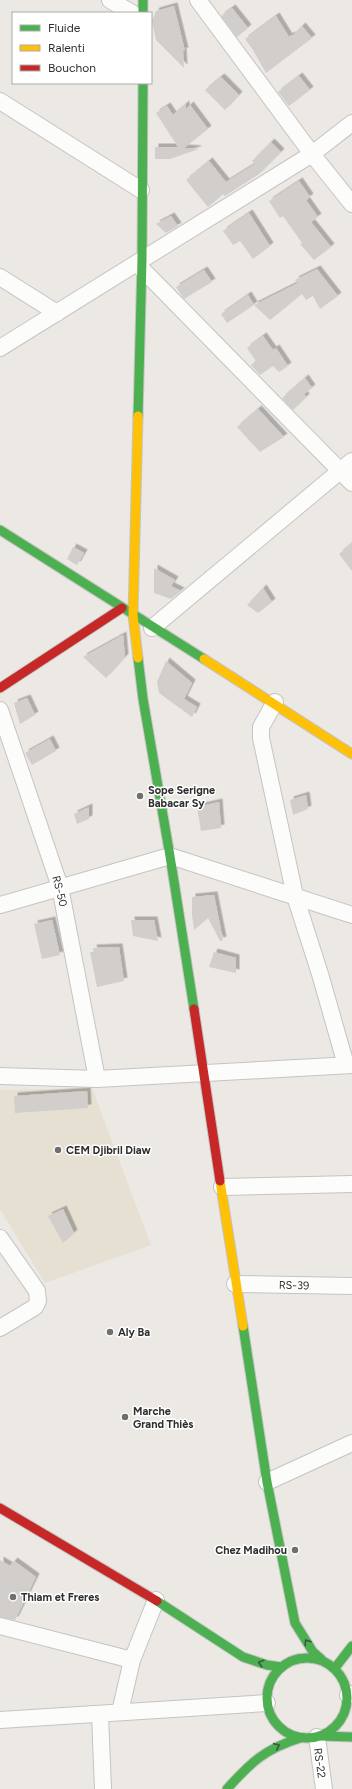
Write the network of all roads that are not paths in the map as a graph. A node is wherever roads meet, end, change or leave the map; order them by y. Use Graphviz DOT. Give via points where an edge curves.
graph roads {
  1 [pos="110,0"];
  2 [pos="143,0"];
  3 [pos="198,0"];
  4 [pos="130,12"];
  5 [pos="143,12"];
  6 [pos="143,84"];
  7 [pos="0,101"];
  8 [pos="352,123"];
  9 [pos="312,154"];
  10 [pos="141,190"];
  11 [pos="352,204"];
  12 [pos="142,264"];
  13 [pos="0,277"];
  14 [pos="57,313"];
  15 [pos="0,348"];
  16 [pos="346,466"];
  17 [pos="352,483"];
  18 [pos="0,530"];
  19 [pos="122,608"];
  20 [pos="133,615"];
  21 [pos="152,628"];
  22 [pos="0,688"];
  23 [pos="275,702"];
  24 [pos="0,710"];
  25 [pos="352,754"];
  26 [pos="170,856"];
  27 [pos="60,887"];
  28 [pos="295,896"];
  29 [pos="0,905"];
  30 [pos="352,915"];
  31 [pos="349,1065"];
  32 [pos="204,1074"];
  33 [pos="0,1076"];
  34 [pos="97,1079"];
  35 [pos="352,1184"];
  36 [pos="222,1187"];
  37 [pos="0,1238"];
  38 [pos="235,1284"];
  39 [pos="352,1286"];
  40 [pos="0,1328"];
  41 [pos="352,1443"];
  42 [pos="267,1482"];
  43 [pos="0,1508"];
  44 [pos="156,1600"];
  45 [pos="295,1623"];
  46 [pos="0,1626"];
  47 [pos="293,1636"];
  48 [pos="352,1646"];
  49 [pos="291,1652"];
  50 [pos="242,1656"];
  51 [pos="132,1660"];
  52 [pos="321,1660"];
  53 [pos="290,1661"];
  54 [pos="281,1667"];
  55 [pos="249,1668"];
  56 [pos="335,1668"];
  57 [pos="258,1686"];
  58 [pos="350,1699"];
  59 [pos="268,1702"];
  60 [pos="120,1712"];
  61 [pos="100,1714"];
  62 [pos="0,1720"];
  63 [pos="266,1727"];
  64 [pos="318,1736"];
  65 [pos="352,1737"];
  66 [pos="300,1738"];
  67 [pos="260,1744"];
  68 [pos="255,1758"];
  69 [pos="103,1789"];
  70 [pos="227,1789"];
  71 [pos="324,1789"];
  1 -- 4 [label="street"];
  2 -- 5 [label="street"];
  3 -- 9 [label="street"];
  6 -- 10 [label="street"];
  7 -- 10 [label="street"];
  8 -- 9 [label="street"];
  9 -- 11 [label="street"];
  9 -- 12 [label="street"];
  10 -- 12 [label="street"];
  12 -- 14 [label="street"];
  12 -- 16 [label="street"];
  12 -- 20 [label="street"];
  13 -- 14 [label="street"];
  14 -- 15 [label="street"];
  16 -- 17 [label="street"];
  16 -- 21 [label="street"];
  18 -- 19 [label="street"];
  19 -- 20 [label="street"];
  19 -- 22 [label="street"];
  20 -- 21 [label="street"];
  20 -- 26 [label="street" via="143,699"];
  21 -- 23 [label="street"];
  23 -- 25 [label="street"];
  23 -- 28 [label="street" via="261,727 261,738"];
  24 -- 27 [label="street, RS-50"];
  26 -- 27 [label="street"];
  26 -- 28 [label="street"];
  26 -- 32 [label="street"];
  27 -- 29 [label="street"];
  27 -- 34 [label="street, RS-50"];
  28 -- 30 [label="street"];
  28 -- 31 [label="street"];
  31 -- 32 [label="street"];
  32 -- 34 [label="street"];
  32 -- 36 [label="street"];
  33 -- 34 [label="street"];
  35 -- 36 [label="street"];
  36 -- 38 [label="street"];
  37 -- 40 [label="street" via="38,1291 38,1301 35,1306"];
  38 -- 39 [label="street, RS-39"];
  38 -- 42 [label="street"];
  41 -- 42 [label="street"];
  42 -- 45 [label="street"];
  43 -- 44 [label="street"];
  44 -- 50 [label="street"];
  44 -- 51 [label="street"];
  45 -- 47 [label="street"];
  52 -- 45 [label="street, one-way"];
  46 -- 51 [label="street"];
  48 -- 56 [label="street"];
  49 -- 53 [label="street"];
  54 -- 50 [label="street, one-way"];
  50 -- 55 [label="street"];
  51 -- 60 [label="street"];
  52 -- 53 [label="street" via="311,1657"];
  52 -- 56 [label="street"];
  53 -- 54 [label="street"];
  54 -- 59 [label="street" via="271,1680"];
  56 -- 58 [label="street" via="344,1680"];
  57 -- 59 [label="street"];
  58 -- 64 [label="street" via="340,1722 332,1731"];
  59 -- 60 [label="street"];
  59 -- 63 [label="street"];
  59 -- 66 [label="street" via="273,1720 281,1728"];
  60 -- 61 [label="street"];
  61 -- 62 [label="street"];
  61 -- 69 [label="street"];
  64 -- 65 [label="street"];
  64 -- 66 [label="street"];
  64 -- 71 [label="street, RS-22"];
  68 -- 66 [label="street, one-way" via="281,1743"];
  67 -- 68 [label="street"];
  68 -- 70 [label="street"];
}
